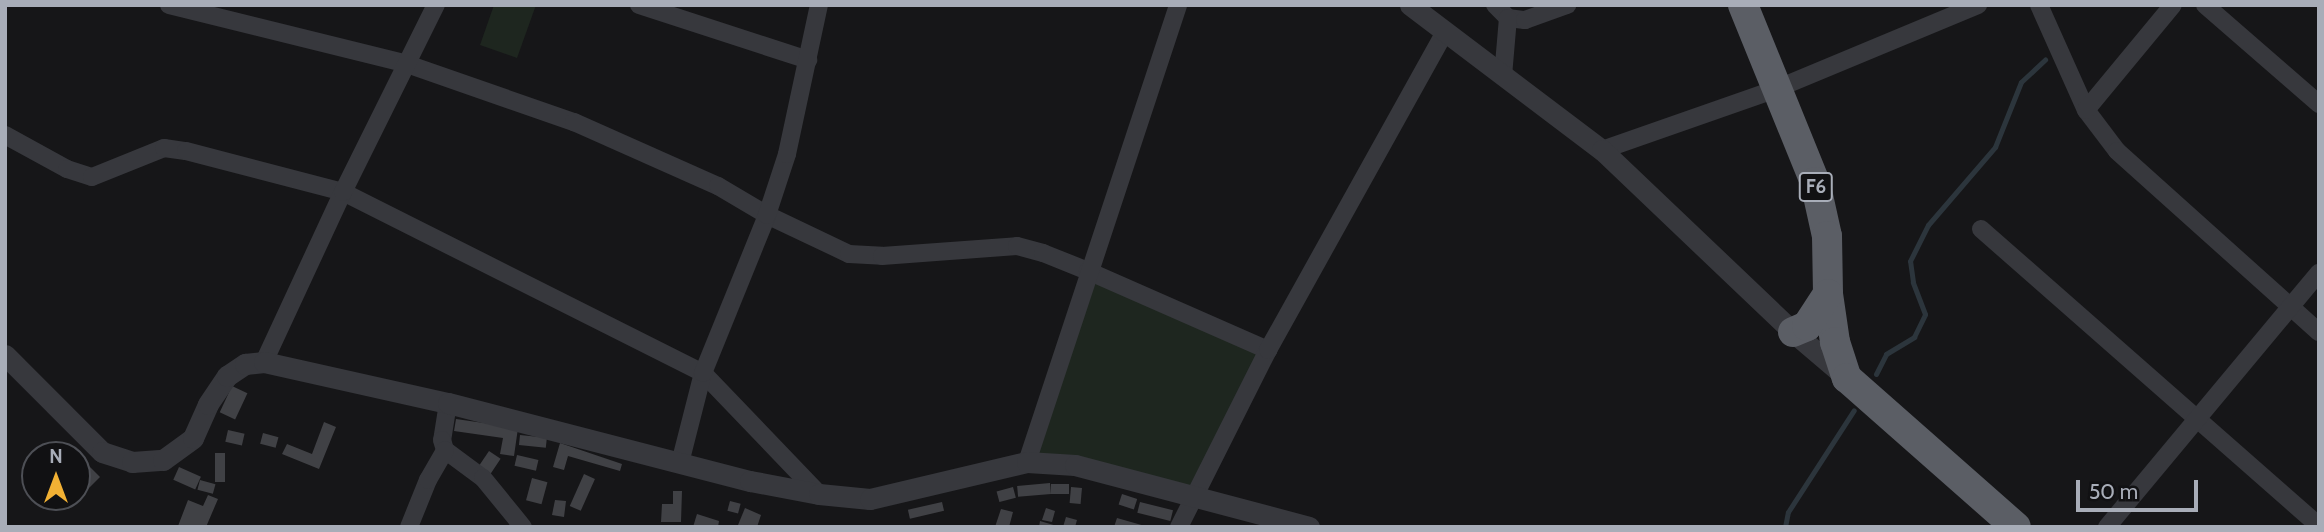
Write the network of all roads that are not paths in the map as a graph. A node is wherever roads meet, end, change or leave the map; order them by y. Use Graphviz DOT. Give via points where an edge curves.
graph roads {
  1 [pos="169,5"];
  2 [pos="436,5"];
  3 [pos="639,5"];
  4 [pos="819,5"];
  5 [pos="1178,5"];
  6 [pos="1410,5"];
  7 [pos="1567,5"];
  8 [pos="1743,5"];
  9 [pos="1978,5"];
  10 [pos="2039,5"];
  11 [pos="2173,5"];
  12 [pos="2205,5"];
  13 [pos="1501,11"];
  14 [pos="1445,32"];
  15 [pos="808,60"];
  16 [pos="407,64"];
  17 [pos="1503,76"];
  18 [pos="1776,89"];
  19 [pos="2319,104"];
  20 [pos="2086,110"];
  21 [pos="5,135"];
  22 [pos="1602,150"];
  23 [pos="343,192"];
  24 [pos="767,215"];
  25 [pos="1981,229"];
  26 [pos="1088,271"];
  27 [pos="2319,273"];
  28 [pos="1828,293"];
  29 [pos="2291,307"];
  30 [pos="1793,332"];
  31 [pos="2319,332"];
  32 [pos="1268,349"];
  33 [pos="5,355"];
  34 [pos="264,362"];
  35 [pos="703,373"];
  36 [pos="1847,378"];
  37 [pos="449,403"];
  38 [pos="2197,416"];
  39 [pos="445,450"];
  40 [pos="1027,461"];
  41 [pos="680,463"];
  42 [pos="819,494"];
  43 [pos="1196,495"];
  44 [pos="2319,526"];
  45 [pos="409,527"];
  46 [pos="523,527"];
  47 [pos="1179,527"];
  48 [pos="1309,527"];
  49 [pos="2016,527"];
  50 [pos="2107,527"];
  1 -- 16 [label="street"];
  2 -- 16 [label="street"];
  3 -- 15 [label="street"];
  4 -- 15 [label="street"];
  5 -- 26 [label="street"];
  6 -- 14 [label="street"];
  7 -- 13 [label="street" via="1525,20"];
  8 -- 18 [label="highway, F6"];
  9 -- 18 [label="street"];
  10 -- 20 [label="street"];
  11 -- 20 [label="street"];
  12 -- 19 [label="street"];
  13 -- 17 [label="street"];
  14 -- 17 [label="street"];
  14 -- 32 [label="street"];
  15 -- 24 [label="street" via="787,154"];
  16 -- 23 [label="street"];
  16 -- 24 [label="street" via="617,139 718,186"];
  17 -- 22 [label="street"];
  18 -- 22 [label="street"];
  18 -- 28 [label="highway, F6" via="1815,181 1827,236"];
  20 -- 29 [label="street" via="2117,151"];
  21 -- 23 [label="street" via="67,169 92,177 164,148"];
  22 -- 30 [label="street"];
  23 -- 34 [label="street"];
  23 -- 35 [label="street"];
  24 -- 26 [label="street" via="849,254 881,256 1017,246"];
  24 -- 35 [label="street"];
  25 -- 38 [label="street"];
  26 -- 32 [label="street"];
  26 -- 40 [label="street"];
  27 -- 29 [label="street"];
  28 -- 30 [label="highway" via="1807,326"];
  28 -- 36 [label="highway, F6" via="1835,342"];
  29 -- 31 [label="street"];
  29 -- 38 [label="street"];
  30 -- 36 [label="street"];
  32 -- 43 [label="street"];
  33 -- 34 [label="street" via="102,452 132,461 163,460 193,438 227,376 246,364"];
  34 -- 37 [label="street"];
  35 -- 41 [label="street"];
  35 -- 42 [label="street"];
  36 -- 49 [label="highway"];
  37 -- 39 [label="street" via="442,440"];
  37 -- 41 [label="street"];
  38 -- 44 [label="street"];
  38 -- 50 [label="street"];
  39 -- 45 [label="street"];
  39 -- 46 [label="street" via="484,478"];
  40 -- 42 [label="street" via="870,499"];
  40 -- 43 [label="street" via="1075,465"];
  41 -- 42 [label="street"];
  43 -- 47 [label="street"];
  43 -- 48 [label="street"];
}
